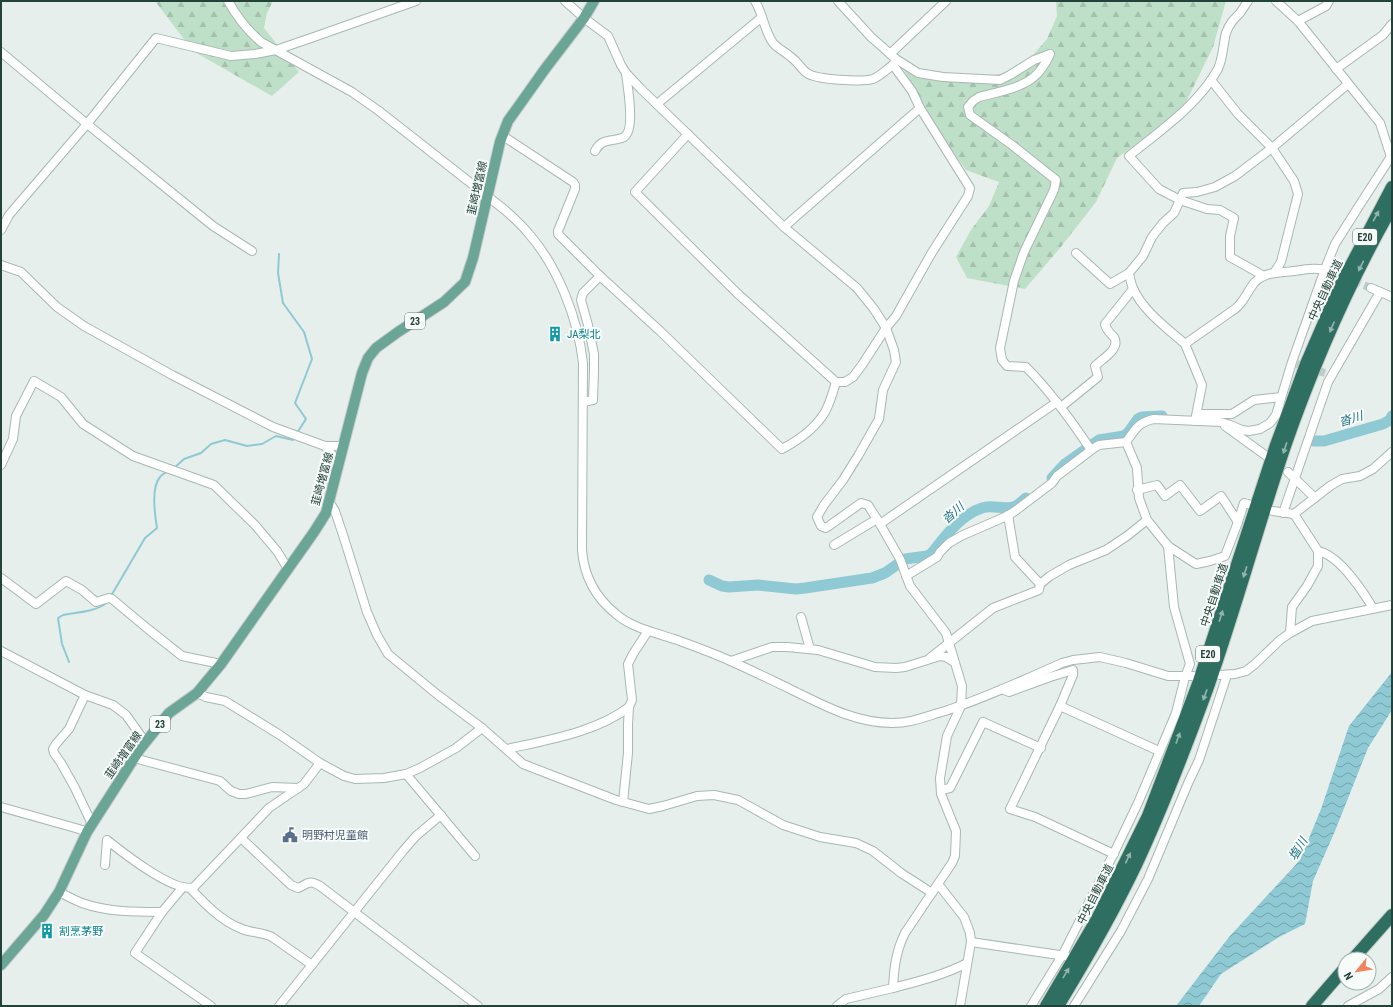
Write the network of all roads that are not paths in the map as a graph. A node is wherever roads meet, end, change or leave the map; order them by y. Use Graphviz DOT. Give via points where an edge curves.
graph roads {
  1 [pos="228,1"];
  2 [pos="416,1"];
  3 [pos="565,1"];
  4 [pos="594,1"];
  5 [pos="754,1"];
  6 [pos="838,1"];
  7 [pos="946,1"];
  8 [pos="1248,1"];
  9 [pos="1276,1"];
  10 [pos="1329,1"];
  11 [pos="762,17"];
  12 [pos="584,18"];
  13 [pos="1298,22"];
  14 [pos="1392,24"];
  15 [pos="276,50"];
  16 [pos="1,52"];
  17 [pos="893,59"];
  18 [pos="1336,69"];
  19 [pos="626,73"];
  20 [pos="1211,80"];
  21 [pos="1348,84"];
  22 [pos="657,104"];
  23 [pos="920,108"];
  24 [pos="87,124"];
  25 [pos="688,134"];
  26 [pos="502,136"];
  27 [pos="1272,148"];
  28 [pos="595,151"];
  29 [pos="1392,156"];
  30 [pos="1392,187"];
  31 [pos="488,196"];
  32 [pos="1180,200"];
  33 [pos="1392,207"];
  34 [pos="1,212"];
  35 [pos="9,215"];
  36 [pos="784,227"];
  37 [pos="1,230"];
  38 [pos="252,251"];
  39 [pos="1076,253"];
  40 [pos="1,266"];
  41 [pos="1328,270"];
  42 [pos="1129,273"];
  43 [pos="1274,273"];
  44 [pos="600,276"];
  45 [pos="1264,276"];
  46 [pos="1133,288"];
  47 [pos="1371,288"];
  48 [pos="1380,292"];
  49 [pos="1392,297"];
  50 [pos="886,328"];
  51 [pos="1185,344"];
  52 [pos="836,382"];
  53 [pos="1281,397"];
  54 [pos="584,402"];
  55 [pos="1059,404"];
  56 [pos="1211,414"];
  57 [pos="1196,417"];
  58 [pos="1218,422"];
  59 [pos="1126,442"];
  60 [pos="325,446"];
  61 [pos="344,446"];
  62 [pos="1091,450"];
  63 [pos="1392,452"];
  64 [pos="1265,455"];
  65 [pos="1,465"];
  66 [pos="338,468"];
  67 [pos="1288,472"];
  68 [pos="1294,479"];
  69 [pos="1137,490"];
  70 [pos="1315,498"];
  71 [pos="330,503"];
  72 [pos="1248,504"];
  73 [pos="1272,512"];
  74 [pos="1283,513"];
  75 [pos="1294,514"];
  76 [pos="1008,515"];
  77 [pos="1147,520"];
  78 [pos="879,521"];
  79 [pos="1238,522"];
  80 [pos="834,545"];
  81 [pos="1168,546"];
  82 [pos="1318,551"];
  83 [pos="288,569"];
  84 [pos="906,576"];
  85 [pos="1,578"];
  86 [pos="1040,584"];
  87 [pos="1392,604"];
  88 [pos="1373,608"];
  89 [pos="801,617"];
  90 [pos="648,631"];
  91 [pos="1290,633"];
  92 [pos="949,644"];
  93 [pos="810,649"];
  94 [pos="1,651"];
  95 [pos="930,658"];
  96 [pos="731,662"];
  97 [pos="954,662"];
  98 [pos="221,664"];
  99 [pos="1189,677"];
  100 [pos="1002,689"];
  101 [pos="197,693"];
  102 [pos="85,696"];
  103 [pos="961,706"];
  104 [pos="1060,706"];
  105 [pos="630,707"];
  106 [pos="482,728"];
  107 [pos="146,743"];
  108 [pos="1041,748"];
  109 [pos="507,749"];
  110 [pos="1159,751"];
  111 [pos="134,758"];
  112 [pos="320,763"];
  113 [pos="406,774"];
  114 [pos="298,788"];
  115 [pos="941,790"];
  116 [pos="623,802"];
  117 [pos="1,806"];
  118 [pos="441,815"];
  119 [pos="90,828"];
  120 [pos="241,838"];
  121 [pos="1114,854"];
  122 [pos="475,856"];
  123 [pos="105,865"];
  124 [pos="938,884"];
  125 [pos="186,888"];
  126 [pos="59,892"];
  127 [pos="932,893"];
  128 [pos="162,912"];
  129 [pos="354,912"];
  130 [pos="1392,915"];
  131 [pos="970,942"];
  132 [pos="1360,951"];
  133 [pos="1066,956"];
  134 [pos="967,963"];
  135 [pos="1,965"];
  136 [pos="312,965"];
  137 [pos="1088,968"];
  138 [pos="1096,972"];
  139 [pos="1337,977"];
  140 [pos="1392,977"];
  141 [pos="894,988"];
  142 [pos="211,1006"];
  143 [pos="279,1006"];
  144 [pos="478,1006"];
  145 [pos="837,1006"];
  146 [pos="960,1006"];
  147 [pos="1031,1006"];
  148 [pos="1046,1006"];
  149 [pos="1058,1006"];
  150 [pos="1074,1006"];
  151 [pos="1312,1006"];
  152 [pos="1348,1006"];
  1 -- 15 [label="street" via="242,24 262,42"];
  2 -- 15 [label="street"];
  3 -- 12 [label="street"];
  4 -- 12 [label="main road, 韮崎増富線 / 23"];
  5 -- 11 [label="street"];
  6 -- 17 [label="street"];
  7 -- 17 [label="street"];
  8 -- 20 [label="street" via="1233,19 1227,32 1219,67"];
  9 -- 13 [label="street"];
  10 -- 13 [label="street" via="1326,6"];
  11 -- 17 [label="street" via="772,42 794,58 807,74 814,77 834,80 871,79"];
  11 -- 22 [label="street"];
  12 -- 19 [label="street" via="608,36"];
  12 -- 26 [label="main road, 韮崎増富線 / 23" via="524,97 508,121"];
  13 -- 18 [label="street"];
  14 -- 18 [label="street" via="1383,35"];
  15 -- 24 [label="street" via="231,56 156,38"];
  15 -- 31 [label="street" via="352,92"];
  16 -- 24 [label="street"];
  17 -- 23 [label="street"];
  17 -- 55 [label="street" via="918,73 1000,80 1034,60 1050,54 1042,69 1025,84 979,97 968,107 970,115 1056,180 1054,190 1018,265 1000,348 1002,360 1007,366 1026,367"];
  18 -- 21 [label="street"];
  19 -- 22 [label="street"];
  19 -- 28 [label="street" via="631,119 625,137 598,145"];
  20 -- 27 [label="street" via="1238,114"];
  20 -- 32 [label="street" via="1190,106 1129,156 1159,189"];
  21 -- 27 [label="street"];
  21 -- 29 [label="street" via="1380,123"];
  22 -- 25 [label="street"];
  23 -- 36 [label="street"];
  23 -- 50 [label="street" via="970,188 968,196 930,254 896,316"];
  24 -- 35 [label="street"];
  24 -- 38 [label="street" via="213,226"];
  25 -- 36 [label="street"];
  25 -- 52 [label="street" via="635,192 736,293"];
  26 -- 31 [label="main road, 韮崎増富線 / 23"];
  26 -- 44 [label="street" via="573,182 575,189 558,234"];
  27 -- 32 [label="street" via="1235,176 1214,187 1183,193"];
  27 -- 43 [label="street" via="1294,181 1298,194 1281,262"];
  29 -- 41 [label="street" via="1335,244"];
  148 -- 30 [label="highway, 中央自動車道 / E20, one-way" via="1097,919 1148,816 1198,684 1276,445 1306,364 1339,288"];
  31 -- 54 [label="street" via="530,234 547,258 559,282 581,342"];
  31 -- 61 [label="main road, 韮崎増富線 / 23" via="472,264 464,282 444,302 376,348 368,358"];
  32 -- 42 [label="street" via="1174,213 1152,237 1143,256"];
  32 -- 45 [label="street" via="1207,209 1220,210 1234,218 1230,236 1230,257"];
  33 -- 149 [label="highway, 中央自動車道 / E20, one-way" via="1348,291 1315,365 1285,447 1208,685 1179,765 1135,866"];
  34 -- 35 [label="street"];
  35 -- 37 [label="street"];
  36 -- 50 [label="street" via="857,288"];
  39 -- 42 [label="street" via="1110,284"];
  40 -- 60 [label="street" via="21,272 57,307 133,354 273,427"];
  41 -- 43 [label="street" via="1315,268"];
  41 -- 53 [label="street"];
  42 -- 46 [label="street"];
  43 -- 45 [label="street"];
  44 -- 52 [label="street" via="782,449 817,424"];
  44 -- 54 [label="street" via="583,293 581,300 594,354 593,400"];
  45 -- 51 [label="street" via="1256,281 1239,307"];
  46 -- 51 [label="street" via="1159,322"];
  46 -- 55 [label="street" via="1105,324 1116,344 1115,348 1095,366 1098,377"];
  47 -- 48 [label="street"];
  48 -- 49 [label="street"];
  48 -- 68 [label="street" via="1328,374 1328,382"];
  50 -- 52 [label="street" via="853,377 845,382"];
  50 -- 78 [label="street" via="896,362 883,390 879,419 817,517 826,528 861,503 868,505"];
  51 -- 57 [label="street" via="1202,385"];
  53 -- 56 [label="street" via="1254,400 1232,414"];
  53 -- 58 [label="street" via="1276,415 1270,423 1260,429 1242,430"];
  54 -- 90 [label="street" via="582,562 586,575 604,603 626,622"];
  55 -- 62 [label="street"];
  55 -- 78 [label="street"];
  56 -- 57 [label="street"];
  56 -- 58 [label="street"];
  57 -- 58 [label="street"];
  57 -- 59 [label="street" via="1143,422 1138,424"];
  58 -- 64 [label="street"];
  59 -- 62 [label="street" via="1099,445"];
  59 -- 69 [label="street" via="1137,468"];
  60 -- 61 [label="street"];
  60 -- 66 [label="street"];
  61 -- 66 [label="main road, 韮崎増富線 / 23"];
  62 -- 76 [label="street"];
  63 -- 70 [label="street" via="1373,469 1360,476 1342,479"];
  65 -- 83 [label="street" via="13,439 16,416 34,381 61,397 83,424 133,456 214,485 255,525"];
  66 -- 71 [label="main road, 韮崎増富線 / 23"];
  67 -- 68 [label="street"];
  68 -- 70 [label="street"];
  68 -- 74 [label="street"];
  69 -- 77 [label="street"];
  69 -- 79 [label="street" via="1157,485 1165,496 1180,485 1200,511 1220,496"];
  70 -- 75 [label="street"];
  71 -- 83 [label="main road, 韮崎増富線 / 23" via="314,532"];
  71 -- 106 [label="street" via="344,538 367,612 388,654"];
  72 -- 79 [label="street" via="1244,503"];
  73 -- 74 [label="street"];
  74 -- 75 [label="street"];
  75 -- 82 [label="street"];
  76 -- 84 [label="street" via="949,543 937,557"];
  76 -- 86 [label="street" via="1015,557"];
  77 -- 81 [label="street"];
  77 -- 86 [label="street" via="1106,550 1069,565"];
  78 -- 80 [label="street"];
  78 -- 84 [label="street"];
  79 -- 81 [label="street" via="1225,556 1221,558 1196,564"];
  81 -- 99 [label="street" via="1174,607 1190,664"];
  82 -- 88 [label="street" via="1324,552 1345,569"];
  82 -- 91 [label="street" via="1318,566 1308,586 1292,607"];
  83 -- 98 [label="main road, 韮崎増富線 / 23"];
  84 -- 92 [label="street" via="910,586 946,633"];
  85 -- 98 [label="street" via="36,604 66,582 82,590 96,602 112,599 182,656"];
  86 -- 92 [label="street" via="1039,590 993,608"];
  87 -- 88 [label="street"];
  88 -- 91 [label="street" via="1312,621"];
  89 -- 93 [label="street"];
  90 -- 96 [label="street"];
  90 -- 105 [label="street" via="628,664 632,692"];
  91 -- 138 [label="street" via="1246,671 1224,675 1199,760 1148,879"];
  92 -- 95 [label="street"];
  92 -- 97 [label="street"];
  93 -- 95 [label="street" via="875,667 905,667"];
  93 -- 96 [label="street" via="772,647"];
  94 -- 102 [label="street"];
  95 -- 97 [label="street" via="940,656"];
  96 -- 103 [label="street" via="828,708 873,722 916,721"];
  97 -- 103 [label="street" via="962,686"];
  98 -- 101 [label="main road, 韮崎増富線 / 23"];
  99 -- 100 [label="street" via="1168,676 1100,657 1062,663"];
  99 -- 110 [label="street"];
  100 -- 103 [label="street"];
  100 -- 104 [label="street" via="1009,692 1073,670"];
  101 -- 107 [label="main road, 韮崎増富線 / 23" via="170,713"];
  101 -- 112 [label="street" via="225,701"];
  102 -- 107 [label="street" via="113,705 126,715"];
  102 -- 119 [label="street" via="70,729 53,749 75,788"];
  103 -- 115 [label="street" via="946,736 940,778"];
  104 -- 108 [label="street"];
  104 -- 110 [label="street"];
  105 -- 109 [label="street" via="610,720 575,732"];
  105 -- 116 [label="street"];
  106 -- 109 [label="street"];
  106 -- 113 [label="street" via="456,748"];
  107 -- 111 [label="main road, 韮崎増富線 / 23"];
  108 -- 115 [label="street" via="983,722 950,788"];
  108 -- 121 [label="street" via="1010,809 1035,817"];
  109 -- 116 [label="street" via="523,764"];
  110 -- 121 [label="street"];
  111 -- 114 [label="street" via="220,782 239,794 272,787"];
  111 -- 119 [label="main road, 韮崎増富線 / 23"];
  112 -- 113 [label="street" via="355,780"];
  112 -- 114 [label="street"];
  113 -- 118 [label="street"];
  114 -- 120 [label="street" via="269,808"];
  115 -- 124 [label="street" via="956,831 956,840 952,863"];
  116 -- 127 [label="street" via="649,809 697,796 714,795 738,800 783,825 820,837 856,843 873,851"];
  117 -- 119 [label="street"];
  118 -- 122 [label="street"];
  118 -- 129 [label="street" via="407,846"];
  119 -- 126 [label="main road, 韮崎増富線 / 23"];
  120 -- 125 [label="street" via="194,887"];
  120 -- 129 [label="street" via="291,885 298,888 314,882"];
  121 -- 133 [label="street"];
  123 -- 125 [label="street" via="107,840 138,864"];
  124 -- 127 [label="street"];
  124 -- 131 [label="street" via="964,917 970,933"];
  125 -- 128 [label="street"];
  125 -- 136 [label="street" via="211,910 240,928 272,936"];
  126 -- 128 [label="street" via="92,906"];
  126 -- 135 [label="main road, 韮崎増富線 / 23"];
  127 -- 141 [label="street" via="899,944"];
  128 -- 142 [label="street" via="135,953"];
  129 -- 136 [label="street"];
  129 -- 144 [label="street"];
  130 -- 132 [label="highway"];
  131 -- 133 [label="street"];
  131 -- 134 [label="street"];
  133 -- 147 [label="street"];
  134 -- 141 [label="street" via="938,976"];
  134 -- 146 [label="street"];
  136 -- 143 [label="street"];
  137 -- 138 [label="street"];
  138 -- 150 [label="street"];
  139 -- 151 [label="highway"];
  140 -- 152 [label="street" via="1379,989"];
  141 -- 145 [label="street" via="846,999"];
}
